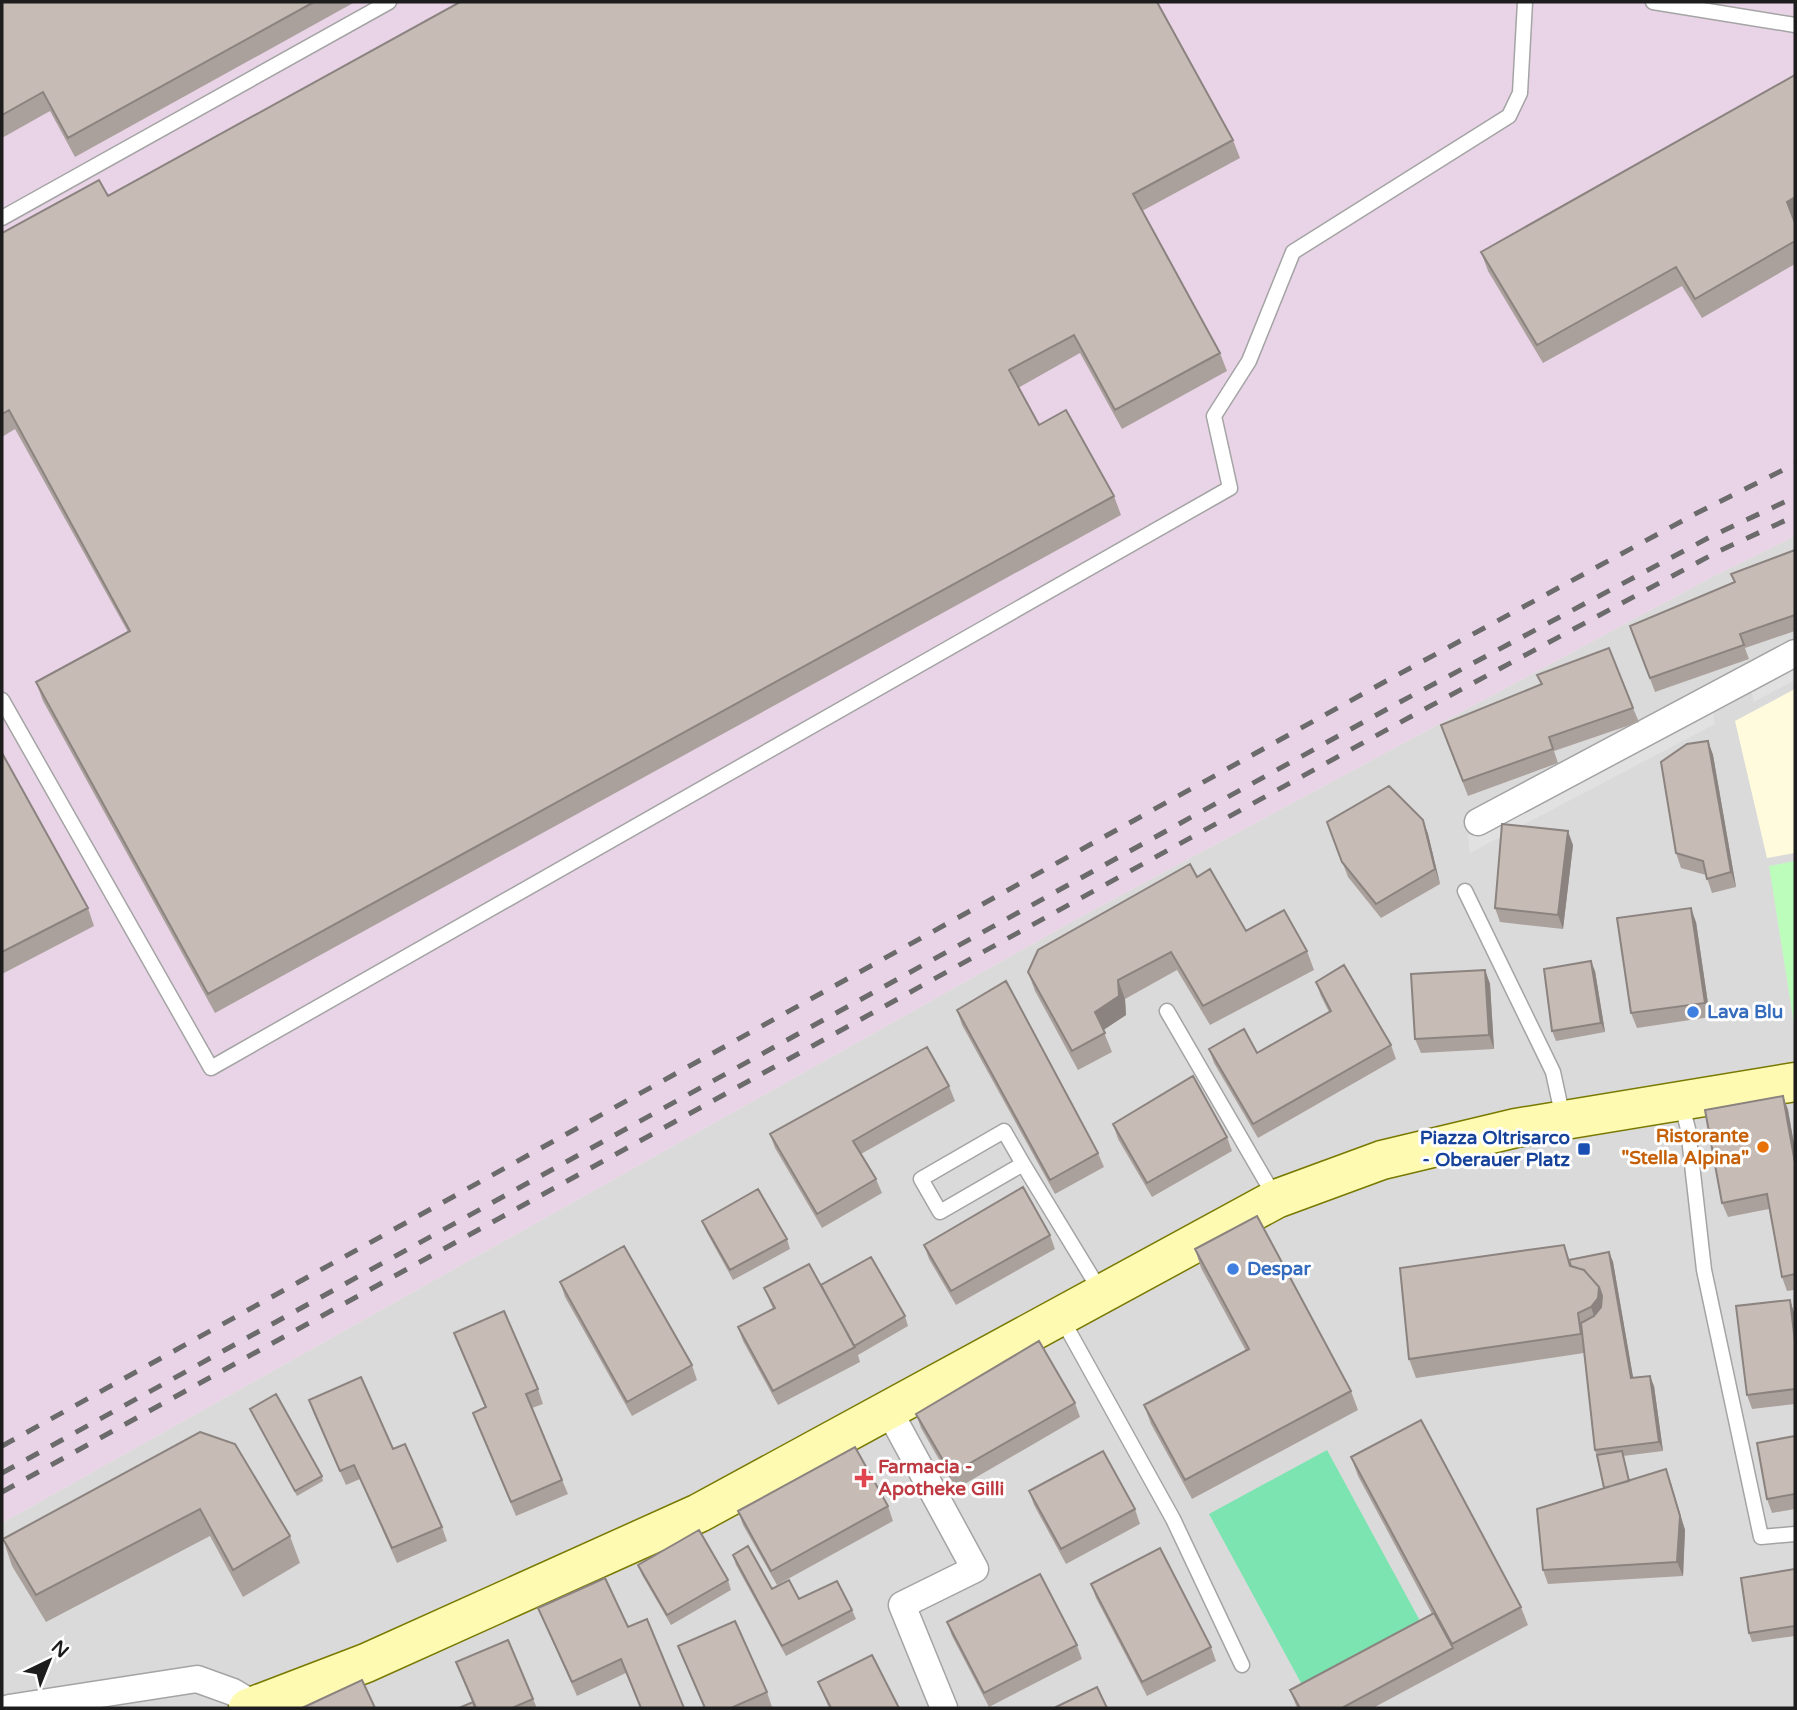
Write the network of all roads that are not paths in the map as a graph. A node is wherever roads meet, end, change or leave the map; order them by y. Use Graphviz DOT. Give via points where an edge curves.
graph roads {
  1 [pos="389,2"];
  2 [pos="1525,2"];
  3 [pos="1653,2"];
  4 [pos="1795,25"];
  5 [pos="2,218"];
  6 [pos="1795,653"];
  7 [pos="2,700"];
  8 [pos="1478,822"];
  9 [pos="1465,891"];
  10 [pos="1167,1011"];
  11 [pos="1795,1085"];
  12 [pos="1681,1100"];
  13 [pos="1564,1120"];
  14 [pos="1023,1164"];
  15 [pos="1276,1199"];
  16 [pos="1101,1292"];
  17 [pos="1059,1315"];
  18 [pos="888,1409"];
  19 [pos="1795,1534"];
  20 [pos="1242,1665"];
  21 [pos="255,1707"];
  22 [pos="9,1708"];
  23 [pos="944,1708"];
  1 -- 5 [label="lane"];
  2 -- 7 [label="lane" via="1520,93 1509,116 1293,252 1249,361 1213,416 1230,488 211,1068"];
  3 -- 4 [label="lane"];
  6 -- 8 [label="street"];
  9 -- 13 [label="lane" via="1553,1072"];
  10 -- 15 [label="lane"];
  11 -- 12 [label="street"];
  12 -- 13 [label="street"];
  12 -- 19 [label="lane" via="1704,1270 1761,1537"];
  13 -- 15 [label="street" via="1382,1160"];
  14 -- 14 [label="lane" via="1004,1131 921,1179 940,1212"];
  14 -- 16 [label="lane"];
  15 -- 16 [label="street"];
  16 -- 17 [label="street"];
  17 -- 18 [label="street"];
  17 -- 20 [label="lane" via="1172,1520"];
  18 -- 21 [label="street" via="699,1513 366,1663"];
  18 -- 23 [label="street" via="975,1569 902,1605"];
  21 -- 22 [label="street" via="197,1679"];
}
